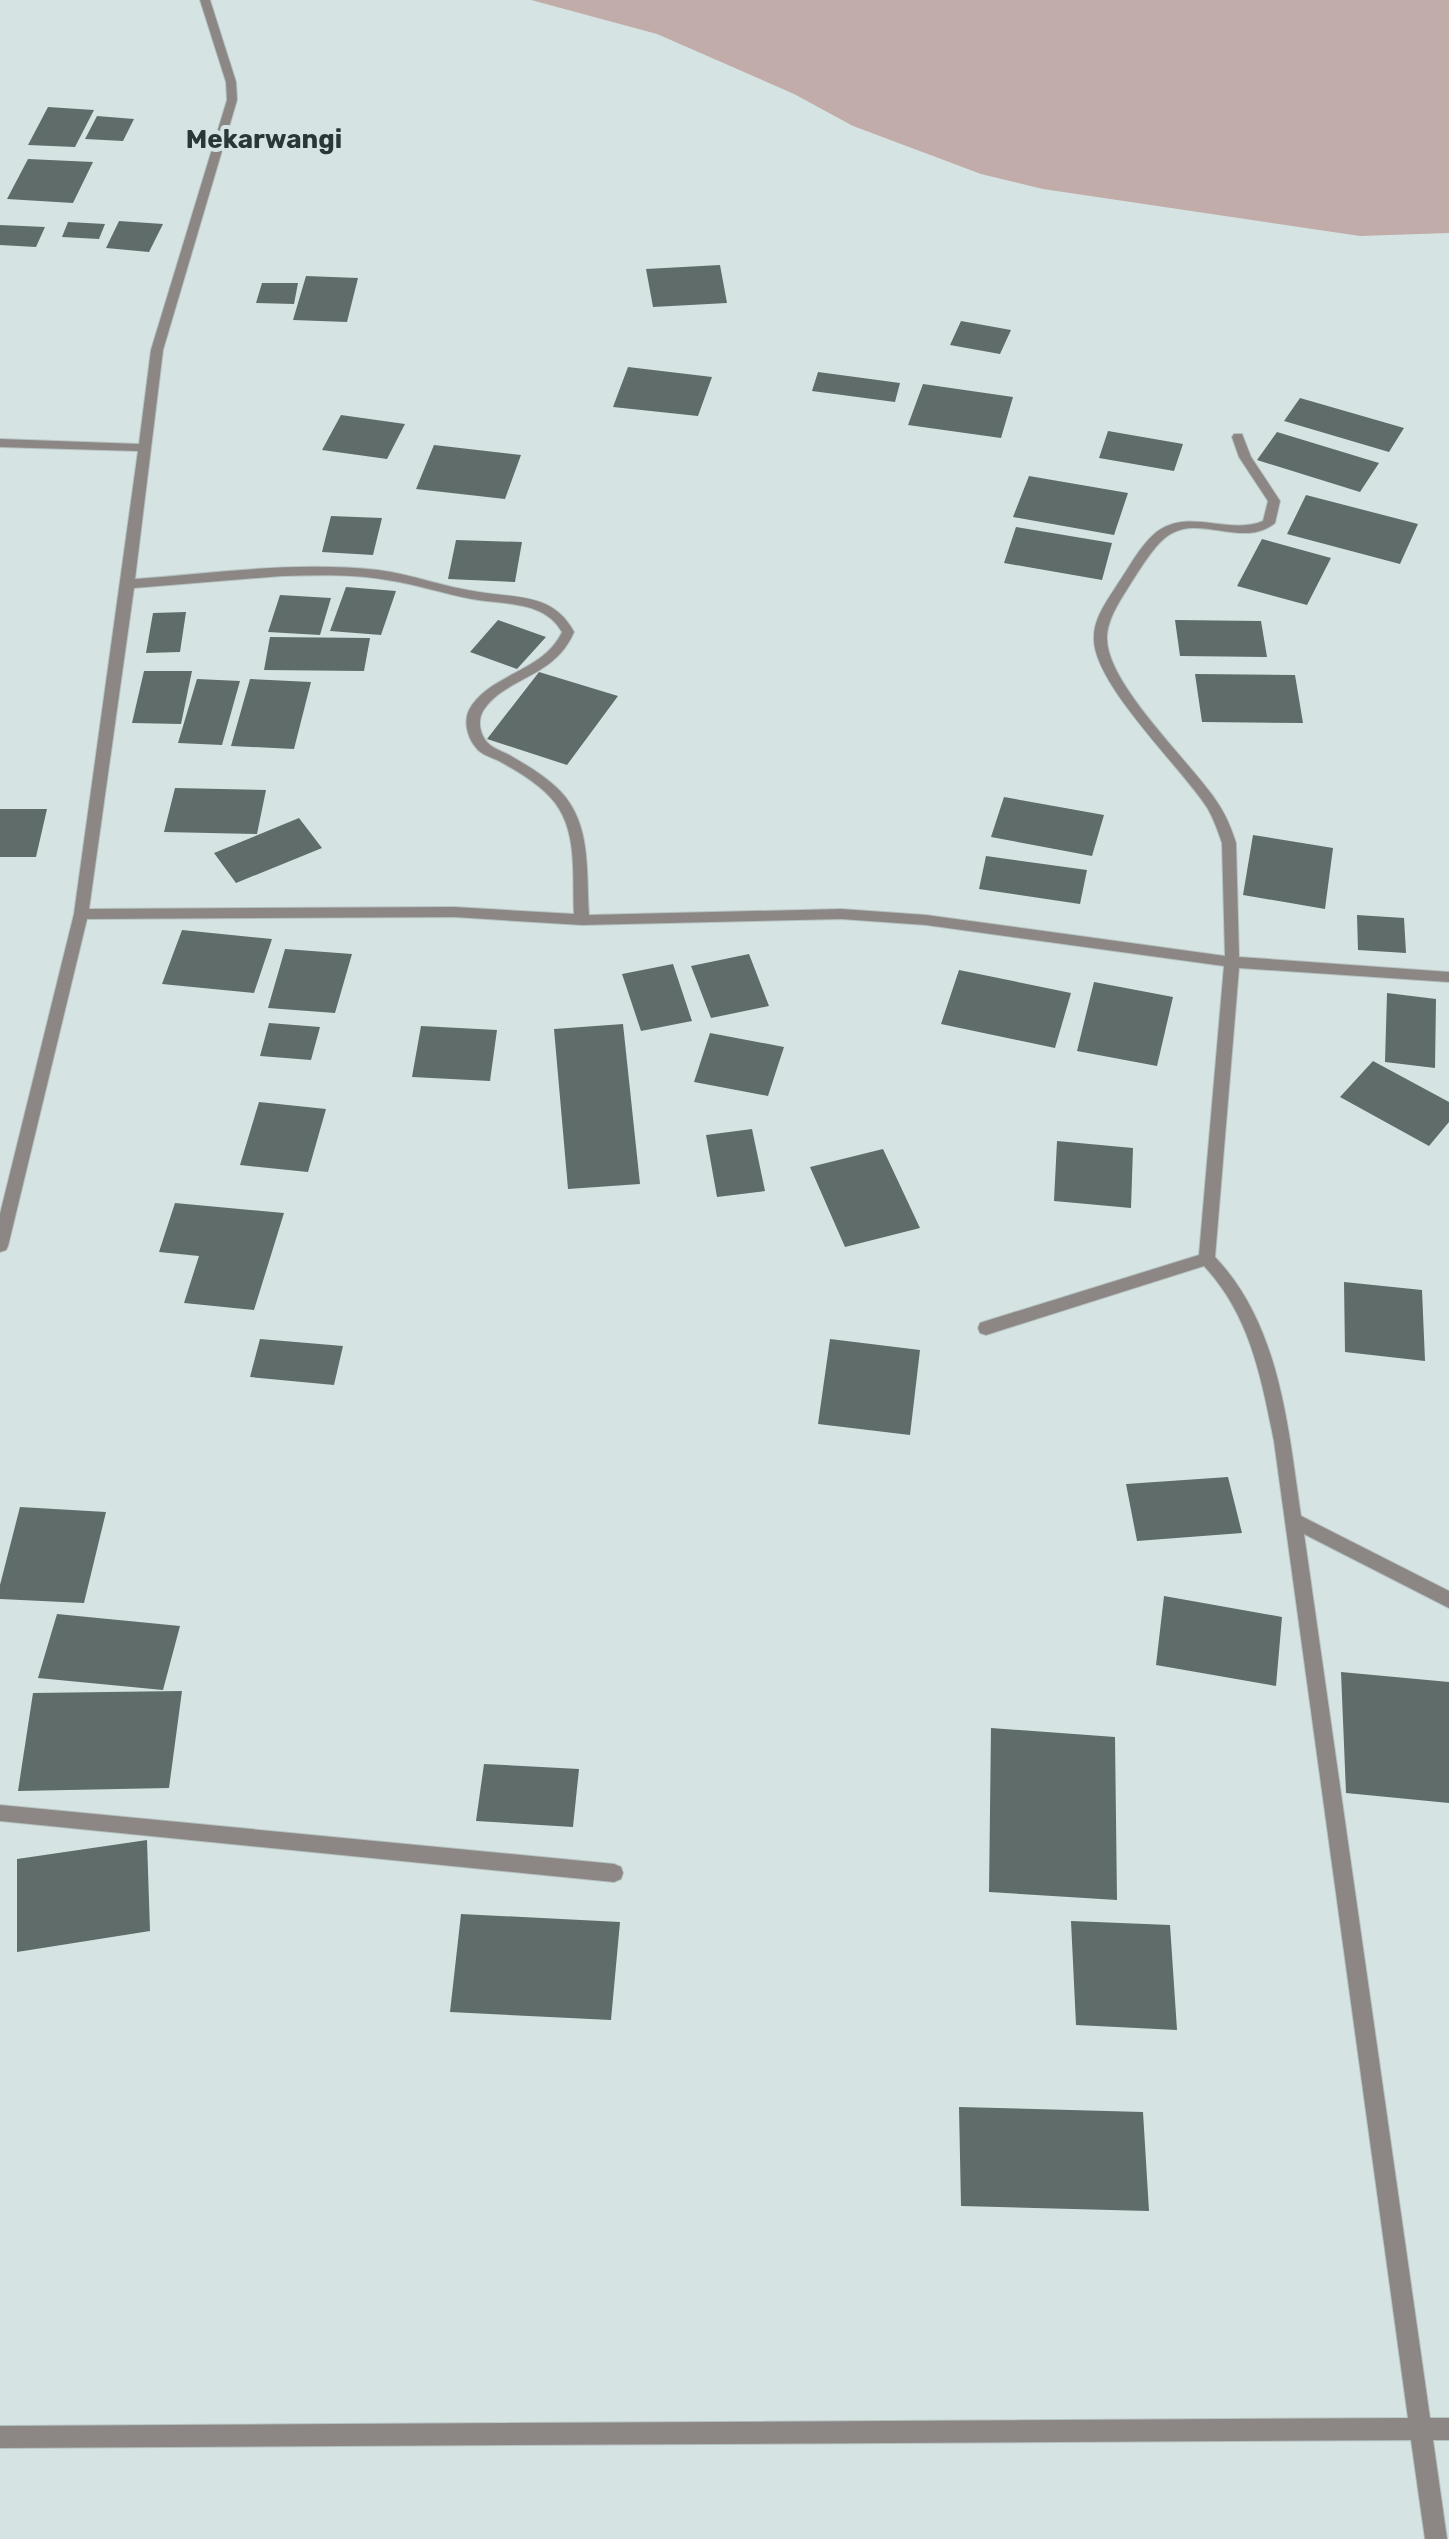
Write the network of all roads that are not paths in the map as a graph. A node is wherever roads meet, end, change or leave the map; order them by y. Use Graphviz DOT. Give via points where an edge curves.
graph roads {
  1 [pos="205,0"];
  2 [pos="1238,437"];
  3 [pos="0,443"];
  4 [pos="144,448"];
  5 [pos="128,584"];
  6 [pos="81,914"];
  7 [pos="582,920"];
  8 [pos="1232,962"];
  9 [pos="1449,977"];
  10 [pos="0,1246"];
  11 [pos="1207,1259"];
  12 [pos="986,1328"];
  13 [pos="1293,1520"];
  14 [pos="1449,1600"];
  15 [pos="0,1813"];
  16 [pos="614,1873"];
  17 [pos="1449,2429"];
  18 [pos="1419,2430"];
  19 [pos="0,2437"];
  20 [pos="1436,2539"];
  1 -- 4 [label="street" via="232,100 161,337"];
  2 -- 8 [label="street" via="1274,501 1269,523 1256,531 1187,526 1163,533 1116,596 1100,636 1104,657 1139,714 1206,794 1225,828"];
  3 -- 4 [label="street"];
  4 -- 5 [label="street"];
  5 -- 6 [label="street"];
  5 -- 7 [label="street" via="373,574 533,604 557,615 568,632 563,645 489,695 472,727 483,747 551,791 569,813"];
  6 -- 7 [label="street" via="454,912"];
  6 -- 10 [label="street"];
  7 -- 8 [label="street" via="841,914 926,920"];
  8 -- 9 [label="street"];
  8 -- 11 [label="street"];
  11 -- 12 [label="street"];
  11 -- 13 [label="street" via="1227,1277 1261,1344"];
  13 -- 14 [label="street"];
  13 -- 18 [label="street"];
  15 -- 16 [label="street"];
  17 -- 18 [label="street"];
  18 -- 19 [label="street"];
  18 -- 20 [label="street"];
}
